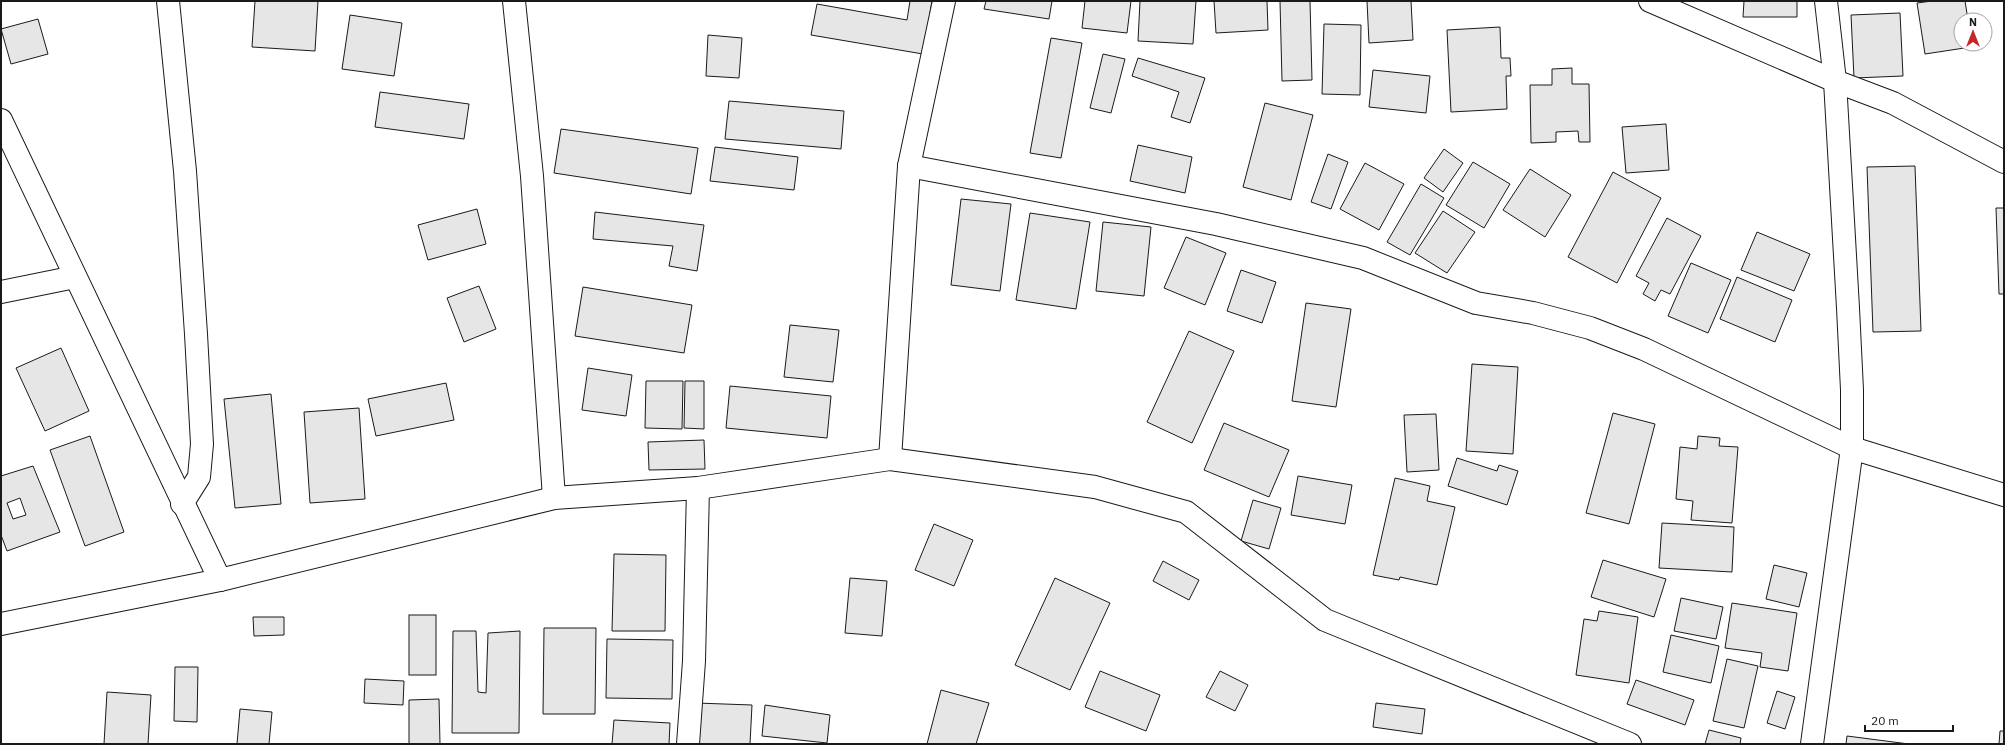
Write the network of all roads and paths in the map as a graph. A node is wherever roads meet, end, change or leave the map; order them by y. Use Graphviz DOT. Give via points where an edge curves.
graph roads {
  1 [pos="168,1"];
  2 [pos="514,1"];
  3 [pos="944,1"];
  4 [pos="1650,1"];
  5 [pos="1826,1"];
  6 [pos="1835,81"];
  7 [pos="1,120"];
  8 [pos="2004,162"];
  9 [pos="909,166"];
  10 [pos="75,277"];
  11 [pos="1,292"];
  12 [pos="1852,448"];
  13 [pos="890,459"];
  14 [pos="698,488"];
  15 [pos="2004,495"];
  16 [pos="554,498"];
  17 [pos="182,504"];
  18 [pos="220,580"];
  19 [pos="1,624"];
  20 [pos="688,744"];
  21 [pos="1630,744"];
  22 [pos="1812,744"];
  1 -- 17 [label="street" via="186,187 202,444 199,477"];
  2 -- 16 [label="street" via="532,176"];
  3 -- 9 [label="street"];
  4 -- 6 [label="street"];
  5 -- 6 [label="street"];
  6 -- 8 [label="street" via="1893,103"];
  6 -- 12 [label="street" via="1852,390"];
  7 -- 10 [label="street"];
  9 -- 12 [label="street" via="1216,224 1363,258 1476,303 1590,328 1631,344"];
  9 -- 13 [label="street"];
  10 -- 11 [label="street"];
  10 -- 17 [label="street"];
  12 -- 15 [label="street"];
  12 -- 22 [label="street"];
  13 -- 14 [label="street"];
  13 -- 21 [label="street" via="1095,487 1186,512 1324,620"];
  14 -- 16 [label="street"];
  14 -- 20 [label="street" via="694,661"];
  16 -- 18 [label="street"];
  17 -- 18 [label="street"];
  18 -- 19 [label="street"];
}
